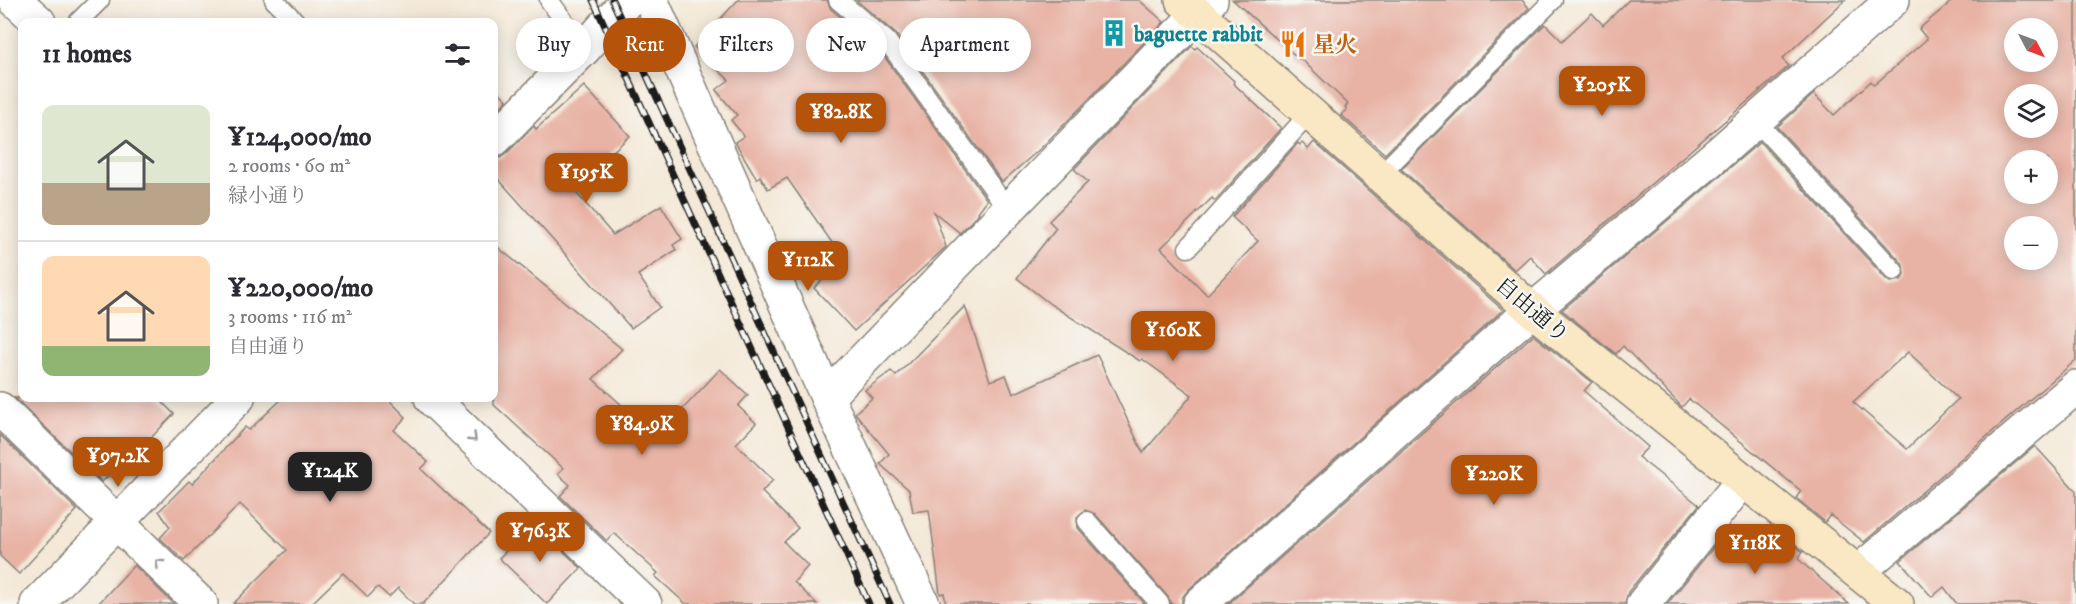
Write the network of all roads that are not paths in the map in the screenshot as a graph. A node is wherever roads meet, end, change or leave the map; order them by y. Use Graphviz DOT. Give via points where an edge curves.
graph roads {
  1 [pos="15,0"];
  2 [pos="100,0"];
  3 [pos="274,0"];
  4 [pos="549,0"];
  5 [pos="628,0"];
  6 [pos="651,0"];
  7 [pos="838,0"];
  8 [pos="1553,0"];
  9 [pos="1893,0"];
  10 [pos="1197,5"];
  11 [pos="35,18"];
  12 [pos="82,18"];
  13 [pos="292,18"];
  14 [pos="562,18"];
  15 [pos="591,41"];
  16 [pos="561,72"];
  17 [pos="1310,113"];
  18 [pos="1756,121"];
  19 [pos="498,136"];
  20 [pos="1380,175"];
  21 [pos="1009,211"];
  22 [pos="1188,248"];
  23 [pos="1894,271"];
  24 [pos="1532,310"];
  25 [pos="2076,387"];
  26 [pos="827,397"];
  27 [pos="234,402"];
  28 [pos="435,402"];
  29 [pos="0,409"];
  30 [pos="1743,480"];
  31 [pos="1088,521"];
  32 [pos="117,522"];
  33 [pos="1858,572"];
  34 [pos="37,604"];
  35 [pos="201,604"];
  36 [pos="645,604"];
  37 [pos="923,604"];
  38 [pos="1160,604"];
  39 [pos="1200,604"];
  40 [pos="1643,604"];
  41 [pos="1897,604"];
  1 -- 11 [label="street"];
  2 -- 12 [label="lane"];
  3 -- 13 [label="lane"];
  4 -- 14 [label="lane"];
  5 -- 15 [label="street"];
  6 -- 26 [label="street"];
  7 -- 21 [label="lane" via="887,41"];
  8 -- 20 [label="lane"];
  9 -- 18 [label="street"];
  10 -- 17 [label="main road, 自由通り"];
  10 -- 21 [label="street"];
  16 -- 19 [label="street"];
  17 -- 20 [label="main road, 自由通り"];
  17 -- 22 [label="lane"];
  18 -- 23 [label="lane"];
  18 -- 24 [label="street"];
  20 -- 24 [label="main road, 自由通り"];
  21 -- 26 [label="street"];
  24 -- 30 [label="main road, 自由通り"];
  24 -- 39 [label="street"];
  25 -- 33 [label="street"];
  26 -- 37 [label="street"];
  27 -- 32 [label="street"];
  28 -- 36 [label="street, one-way"];
  29 -- 32 [label="street"];
  30 -- 33 [label="main road, 自由通り"];
  30 -- 40 [label="street"];
  31 -- 38 [label="lane"];
  32 -- 34 [label="street"];
  35 -- 32 [label="street, one-way"];
  33 -- 41 [label="main road, 自由通り"];
}
